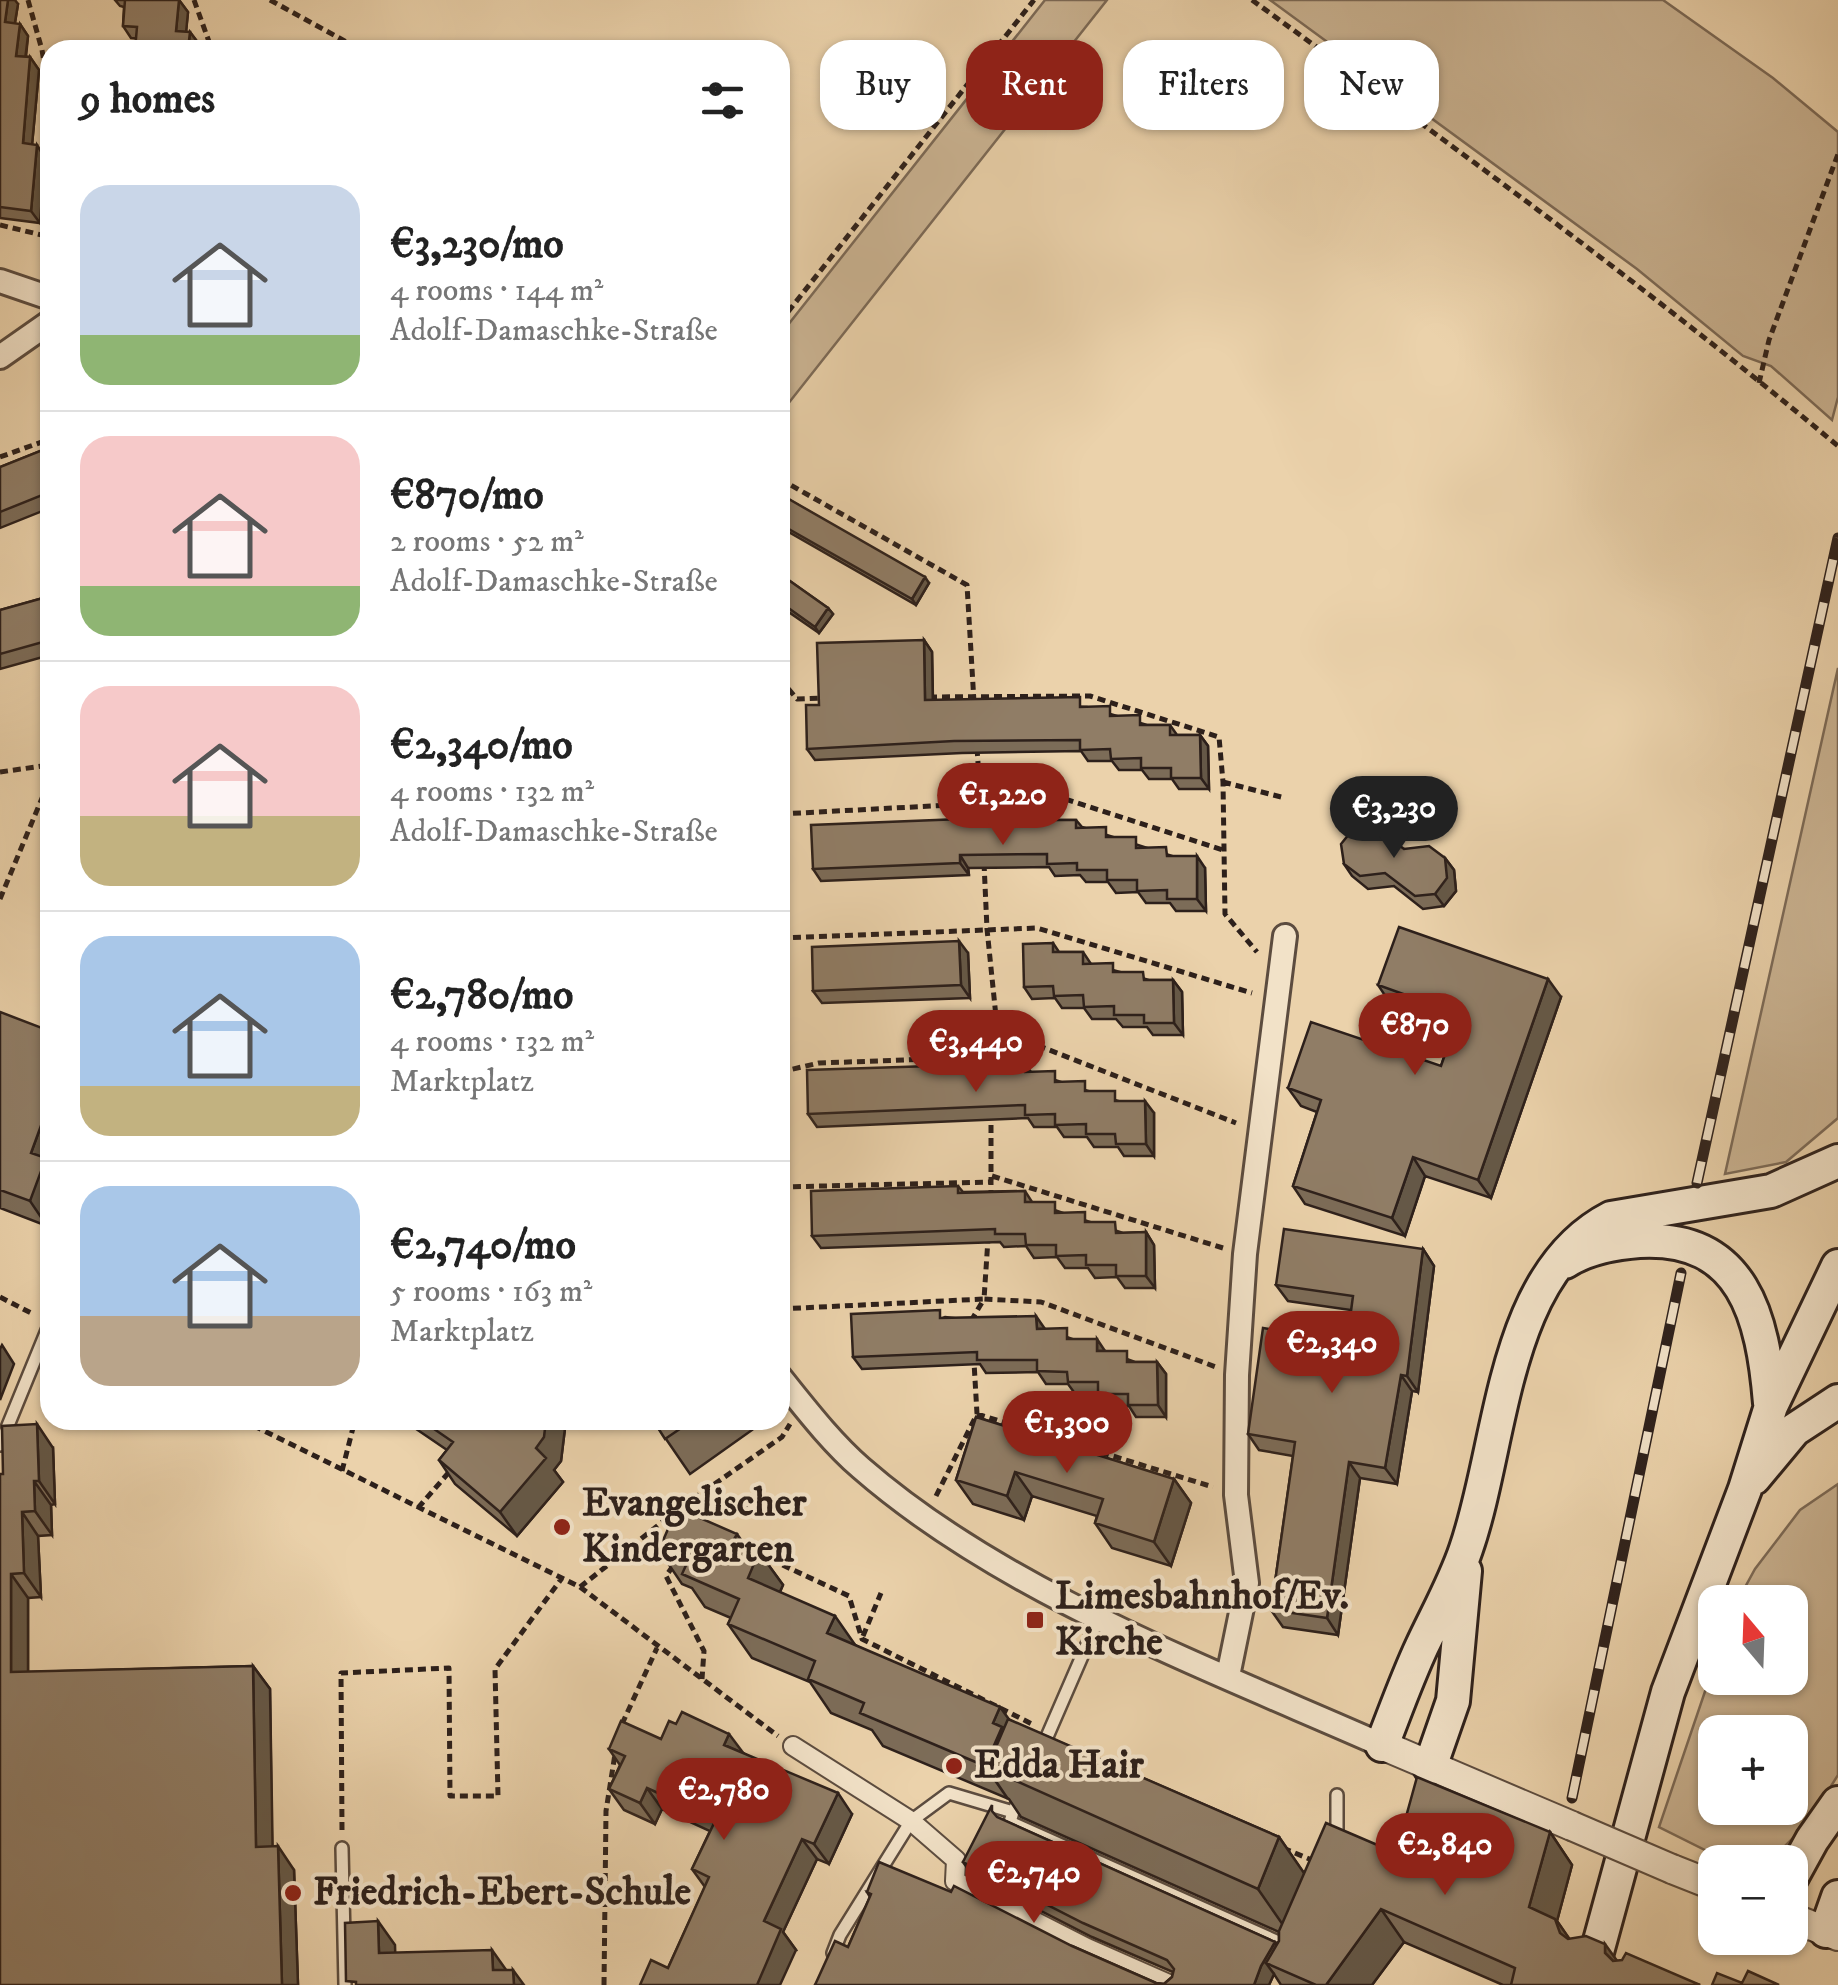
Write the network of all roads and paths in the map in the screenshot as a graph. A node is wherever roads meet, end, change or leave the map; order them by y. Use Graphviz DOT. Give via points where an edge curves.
graph roads {
  1 [pos="28,0"];
  2 [pos="194,0"];
  3 [pos="270,0"];
  4 [pos="1034,0"];
  5 [pos="1252,0"];
  6 [pos="208,40"];
  7 [pos="343,40"];
  8 [pos="40,43"];
  9 [pos="1838,154"];
  10 [pos="0,225"];
  11 [pos="40,234"];
  12 [pos="0,280"];
  13 [pos="40,294"];
  14 [pos="790,309"];
  15 [pos="40,328"];
  16 [pos="1,350"];
  17 [pos="1758,383"];
  18 [pos="40,442"];
  19 [pos="1838,446"];
  20 [pos="0,457"];
  21 [pos="790,486"];
  22 [pos="790,690"];
  23 [pos="915,697"];
  24 [pos="974,697"];
  25 [pos="836,698"];
  26 [pos="975,714"];
  27 [pos="976,732"];
  28 [pos="40,766"];
  29 [pos="0,772"];
  30 [pos="1223,782"];
  31 [pos="1284,798"];
  32 [pos="40,802"];
  33 [pos="981,802"];
  34 [pos="790,813"];
  35 [pos="983,838"];
  36 [pos="1224,850"];
  37 [pos="984,856"];
  38 [pos="0,899"];
  39 [pos="987,930"];
  40 [pos="1285,936"];
  41 [pos="790,938"];
  42 [pos="1280,991"];
  43 [pos="999,1046"];
  44 [pos="990,1057"];
  45 [pos="790,1070"];
  46 [pos="991,1077"];
  47 [pos="991,1096"];
  48 [pos="1259,1132"];
  49 [pos="1838,1160"];
  50 [pos="992,1179"];
  51 [pos="790,1188"];
  52 [pos="990,1202"];
  53 [pos="989,1221"];
  54 [pos="1245,1254"];
  55 [pos="1838,1266"];
  56 [pos="1549,1273"];
  57 [pos="0,1298"];
  58 [pos="984,1299"];
  59 [pos="790,1309"];
  60 [pos="40,1318"];
  61 [pos="971,1322"];
  62 [pos="40,1346"];
  63 [pos="974,1358"];
  64 [pos="1237,1375"];
  65 [pos="790,1389"];
  66 [pos="1838,1401"];
  67 [pos="802,1404"];
  68 [pos="1771,1406"];
  69 [pos="977,1414"];
  70 [pos="790,1424"];
  71 [pos="262,1430"];
  72 [pos="352,1430"];
  73 [pos="786,1430"];
  74 [pos="0,1445"];
  75 [pos="456,1464"];
  76 [pos="342,1471"];
  77 [pos="1745,1489"];
  78 [pos="705,1490"];
  79 [pos="1236,1495"];
  80 [pos="418,1508"];
  81 [pos="680,1508"];
  82 [pos="760,1512"];
  83 [pos="689,1517"];
  84 [pos="925,1518"];
  85 [pos="749,1549"];
  86 [pos="1466,1549"];
  87 [pos="677,1560"];
  88 [pos="562,1578"];
  89 [pos="580,1587"];
  90 [pos="882,1593"];
  91 [pos="1099,1617"];
  92 [pos="862,1639"];
  93 [pos="657,1648"];
  94 [pos="1228,1676"];
  95 [pos="702,1681"];
  96 [pos="620,1729"];
  97 [pos="1050,1732"];
  98 [pos="1382,1744"];
  99 [pos="617,1745"];
  100 [pos="792,1746"];
  101 [pos="1035,1764"];
  102 [pos="1430,1767"];
  103 [pos="1028,1780"];
  104 [pos="1337,1794"];
  105 [pos="1838,1803"];
  106 [pos="1013,1812"];
  107 [pos="911,1821"];
  108 [pos="1277,1845"];
  109 [pos="1808,1847"];
  110 [pos="342,1848"];
  111 [pos="1331,1868"];
  112 [pos="1698,1879"];
  113 [pos="1838,1897"];
  114 [pos="1808,1924"];
  115 [pos="1303,1934"];
  116 [pos="1832,1934"];
  117 [pos="1296,1950"];
  118 [pos="1597,1952"];
  119 [pos="826,1968"];
  120 [pos="1290,1968"];
  121 [pos="345,1985"];
  122 [pos="604,1985"];
  123 [pos="1171,1985"];
  1 -- 8 [label="path"];
  2 -- 6 [label="path"];
  3 -- 7 [label="path"];
  4 -- 14 [label="path"];
  5 -- 17 [label="path"];
  9 -- 17 [label="path"];
  10 -- 11 [label="path"];
  12 -- 13 [label="street"];
  15 -- 16 [label="street"];
  17 -- 19 [label="path"];
  18 -- 20 [label="path"];
  21 -- 24 [label="path" via="967,585"];
  22 -- 25 [label="path" via="797,698"];
  23 -- 24 [label="path"];
  24 -- 26 [label="path"];
  24 -- 30 [label="path" via="1090,696 1219,737"];
  27 -- 33 [label="path"];
  28 -- 29 [label="path"];
  30 -- 31 [label="path"];
  30 -- 36 [label="path"];
  32 -- 38 [label="path"];
  33 -- 34 [label="path"];
  33 -- 35 [label="path"];
  33 -- 36 [label="path" via="1065,799"];
  36 -- 42 [label="path" via="1225,914"];
  37 -- 39 [label="path"];
  39 -- 41 [label="path"];
  39 -- 42 [label="path" via="1037,928"];
  39 -- 43 [label="path"];
  40 -- 42 [label="street"];
  42 -- 48 [label="street"];
  43 -- 44 [label="path"];
  43 -- 48 [label="path" via="1034,1044"];
  44 -- 45 [label="path"];
  44 -- 46 [label="path"];
  47 -- 50 [label="path"];
  48 -- 54 [label="street"];
  49 -- 56 [label="main road" via="1771,1191 1611,1218 1577,1240"];
  50 -- 51 [label="path"];
  50 -- 52 [label="path"];
  50 -- 54 [label="path"];
  53 -- 58 [label="path"];
  54 -- 64 [label="street"];
  55 -- 68 [label="main road"];
  56 -- 68 [label="main road" via="1570,1258 1624,1242 1654,1240 1703,1252 1724,1267 1758,1318"];
  56 -- 86 [label="main road" via="1524,1324"];
  57 -- 60 [label="path"];
  58 -- 59 [label="path"];
  58 -- 61 [label="path"];
  58 -- 64 [label="path" via="1041,1302"];
  62 -- 74 [label="lane"];
  63 -- 69 [label="path"];
  64 -- 79 [label="street"];
  65 -- 67 [label="street"];
  66 -- 77 [label="main road" via="1794,1430"];
  67 -- 70 [label="path"];
  67 -- 84 [label="street" via="859,1466"];
  68 -- 77 [label="main road"];
  69 -- 79 [label="path"];
  69 -- 84 [label="path"];
  71 -- 76 [label="path"];
  72 -- 76 [label="path"];
  73 -- 78 [label="path"];
  75 -- 80 [label="path"];
  76 -- 80 [label="path"];
  77 -- 118 [label="main road" via="1668,1692"];
  78 -- 81 [label="path"];
  78 -- 82 [label="path"];
  79 -- 94 [label="street" via="1246,1583"];
  80 -- 88 [label="path"];
  81 -- 83 [label="path"];
  81 -- 89 [label="path"];
  84 -- 91 [label="street"];
  85 -- 92 [label="path" via="849,1596"];
  86 -- 98 [label="main road"];
  86 -- 102 [label="main road" via="1453,1702"];
  87 -- 95 [label="path" via="666,1576 704,1651"];
  88 -- 89 [label="path"];
  88 -- 110 [label="path" via="495,1668 498,1796 450,1796 449,1668 341,1673"];
  89 -- 93 [label="path"];
  90 -- 92 [label="path"];
  91 -- 94 [label="street"];
  91 -- 97 [label="lane"];
  92 -- 97 [label="path"];
  93 -- 95 [label="path"];
  93 -- 96 [label="path"];
  94 -- 98 [label="street"];
  95 -- 100 [label="path"];
  97 -- 101 [label="lane"];
  98 -- 102 [label="street"];
  99 -- 122 [label="path" via="606,1810"];
  100 -- 107 [label="street"];
  102 -- 112 [label="street, bridge"];
  103 -- 106 [label="lane"];
  104 -- 111 [label="lane"];
  105 -- 109 [label="main road"];
  106 -- 107 [label="lane" via="949,1793"];
  106 -- 117 [label="lane" via="1010,1822"];
  107 -- 119 [label="lane"];
  107 -- 123 [label="street" via="956,1860 956,1880"];
  108 -- 111 [label="path"];
  110 -- 121 [label="lane"];
  113 -- 116 [label="main road"];
  114 -- 116 [label="street"];
  115 -- 117 [label="lane"];
  117 -- 120 [label="lane"];
}
